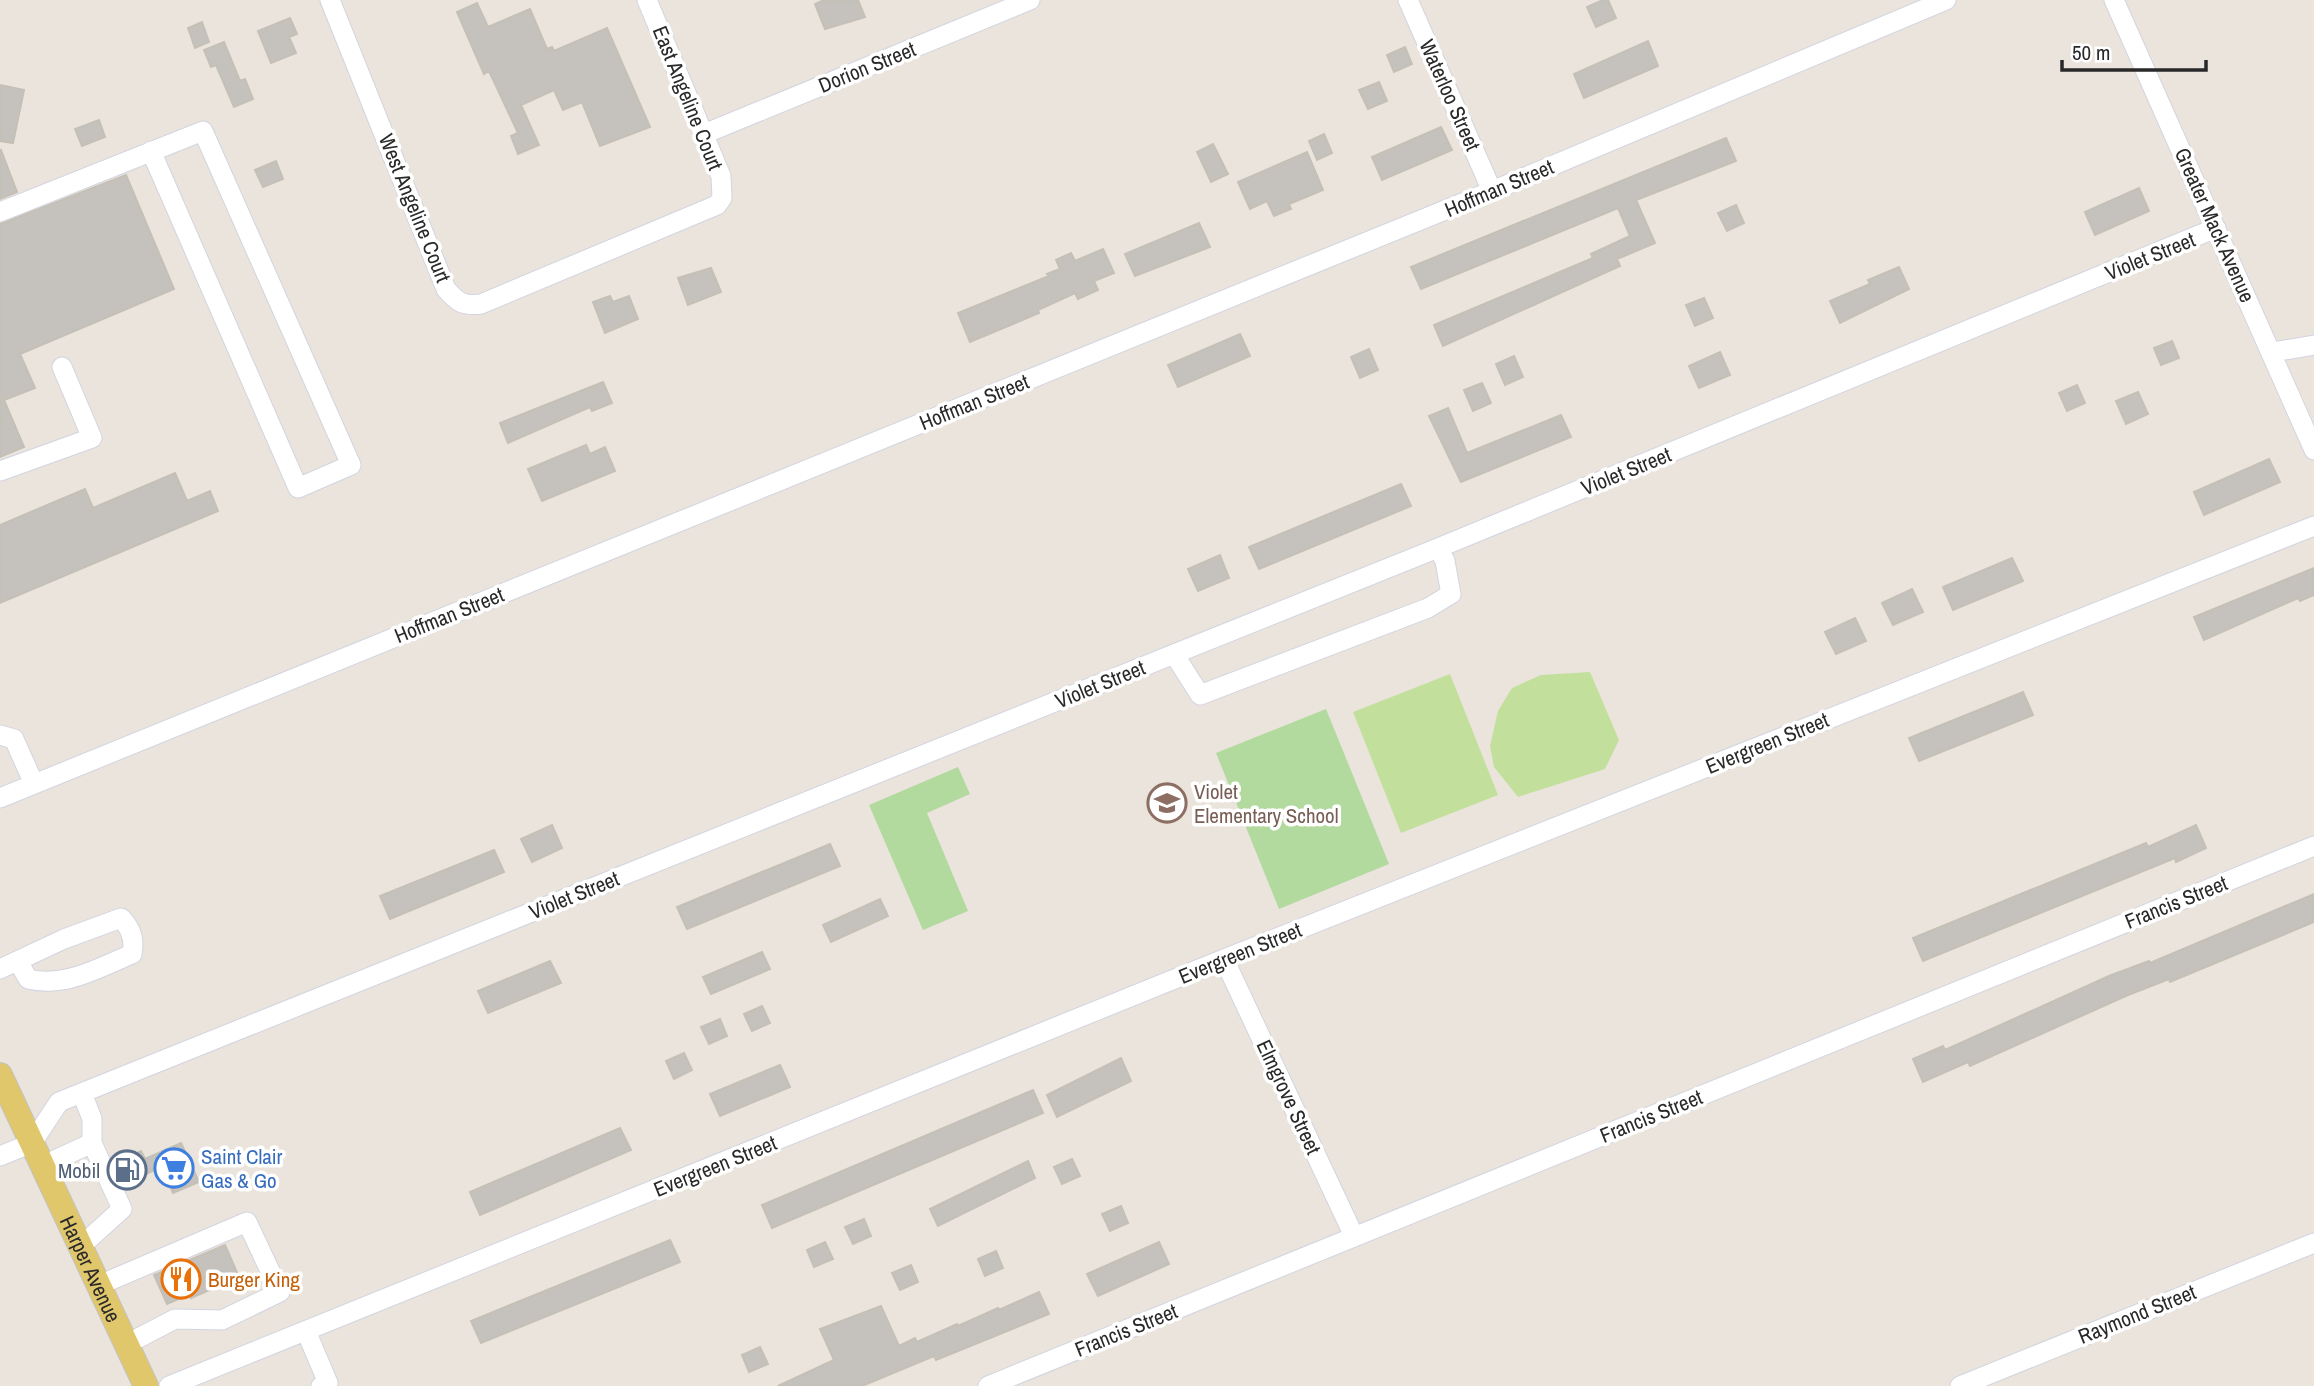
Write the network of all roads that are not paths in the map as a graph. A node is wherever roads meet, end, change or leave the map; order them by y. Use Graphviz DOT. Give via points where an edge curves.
graph roads {
  1 [pos="330,0"];
  2 [pos="647,0"];
  3 [pos="1030,0"];
  4 [pos="1408,0"];
  5 [pos="1946,0"];
  6 [pos="2114,0"];
  7 [pos="704,134"];
  8 [pos="151,151"];
  9 [pos="1492,191"];
  10 [pos="722,198"];
  11 [pos="0,212"];
  12 [pos="2216,228"];
  13 [pos="2314,345"];
  14 [pos="2273,352"];
  15 [pos="62,367"];
  16 [pos="2314,450"];
  17 [pos="0,471"];
  18 [pos="2314,526"];
  19 [pos="1438,548"];
  20 [pos="1174,654"];
  21 [pos="0,735"];
  22 [pos="34,784"];
  23 [pos="0,798"];
  24 [pos="2314,846"];
  25 [pos="1224,958"];
  26 [pos="9,965"];
  27 [pos="0,1075"];
  28 [pos="82,1093"];
  29 [pos="32,1143"];
  30 [pos="92,1143"];
  31 [pos="0,1156"];
  32 [pos="42,1166"];
  33 [pos="1354,1236"];
  34 [pos="2314,1242"];
  35 [pos="79,1247"];
  36 [pos="97,1286"];
  37 [pos="306,1331"];
  38 [pos="125,1345"];
  39 [pos="326,1385"];
  40 [pos="146,1386"];
  41 [pos="169,1386"];
  42 [pos="988,1386"];
  43 [pos="1960,1386"];
  1 -- 10 [label="street, West Angeline Court" via="446,289 457,303 481,304 717,205"];
  2 -- 7 [label="street, East Angeline Court"];
  3 -- 7 [label="street, Dorion Street"];
  4 -- 9 [label="street, Waterloo Street"];
  5 -- 9 [label="street, Hoffman Street"];
  6 -- 12 [label="street, Greater Mack Avenue"];
  7 -- 10 [label="street, East Angeline Court" via="721,176"];
  8 -- 8 [label="street" via="203,131 351,465 298,488"];
  8 -- 11 [label="street"];
  9 -- 22 [label="street, Hoffman Street"];
  12 -- 14 [label="street, Greater Mack Avenue"];
  12 -- 19 [label="street, Violet Street"];
  13 -- 14 [label="street"];
  14 -- 16 [label="street, Greater Mack Avenue"];
  15 -- 17 [label="street" via="92,438"];
  18 -- 25 [label="street, Evergreen Street"];
  19 -- 20 [label="street, Violet Street"];
  19 -- 20 [label="street" via="1451,594 1428,608 1200,695"];
  20 -- 28 [label="street, Violet Street"];
  21 -- 22 [label="street" via="14,739"];
  22 -- 23 [label="street, Hoffman Street"];
  24 -- 33 [label="street, Francis Street"];
  25 -- 33 [label="street, Elmgrove Street"];
  25 -- 37 [label="street, Evergreen Street"];
  26 -- 26 [label="street" via="121,918 134,943 132,954 73,979 46,984 28,979"];
  27 -- 29 [label="main road, Harper Avenue"];
  28 -- 29 [label="street, Violet Street" via="59,1102"];
  28 -- 30 [label="street" via="92,1119"];
  29 -- 31 [label="street"];
  29 -- 32 [label="main road, Harper Avenue"];
  30 -- 32 [label="street"];
  30 -- 35 [label="street" via="122,1209"];
  32 -- 35 [label="main road, Harper Avenue"];
  33 -- 42 [label="street, Francis Street"];
  34 -- 43 [label="street, Raymond Street"];
  35 -- 36 [label="main road, Harper Avenue"];
  36 -- 38 [label="main road, Harper Avenue"];
  36 -- 38 [label="street" via="247,1222 280,1292 222,1320 176,1319"];
  37 -- 39 [label="street"];
  37 -- 41 [label="street, Evergreen Street"];
  38 -- 40 [label="main road, Harper Avenue"];
}
